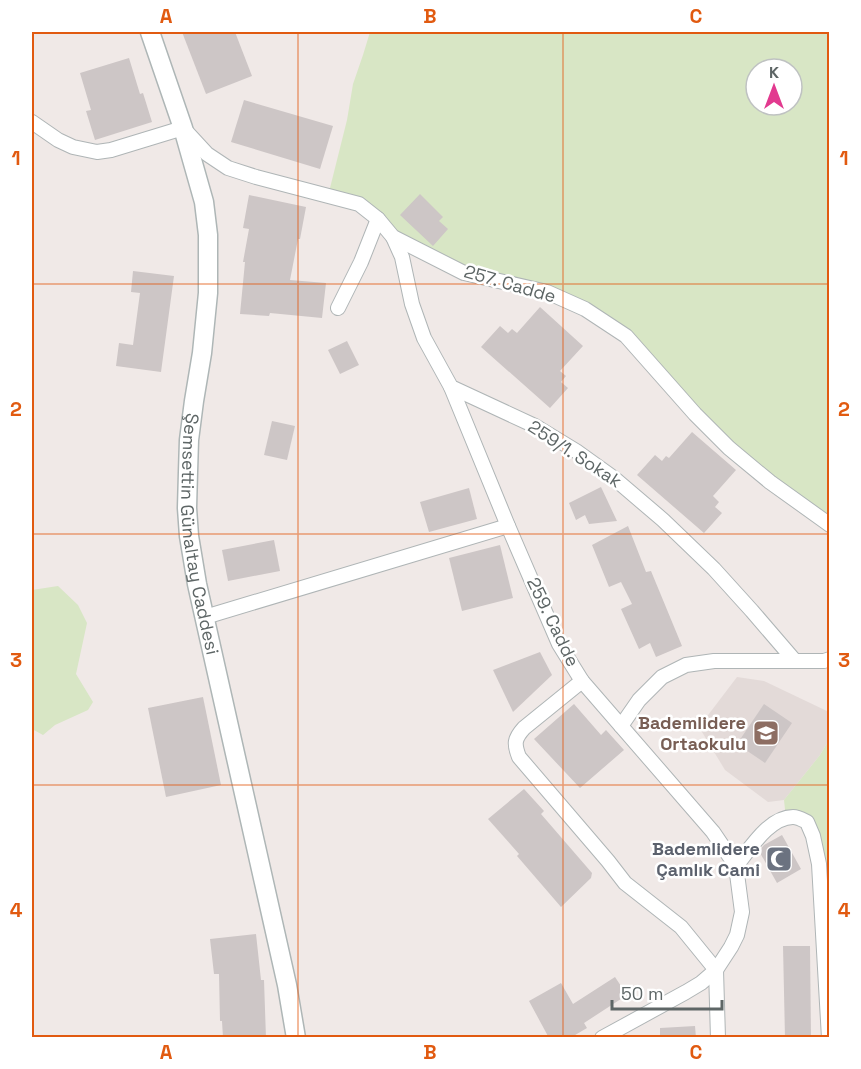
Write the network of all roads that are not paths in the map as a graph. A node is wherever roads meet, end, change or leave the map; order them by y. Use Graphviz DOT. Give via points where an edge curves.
graph roads {
  1 [pos="150,32"];
  2 [pos="32,122"];
  3 [pos="183,128"];
  4 [pos="378,219"];
  5 [pos="393,237"];
  6 [pos="338,309"];
  7 [pos="451,387"];
  8 [pos="830,525"];
  9 [pos="508,526"];
  10 [pos="205,617"];
  11 [pos="830,659"];
  12 [pos="795,661"];
  13 [pos="582,681"];
  14 [pos="621,726"];
  15 [pos="736,866"];
  16 [pos="716,970"];
  17 [pos="296,1038"];
  18 [pos="602,1038"];
  19 [pos="718,1038"];
  20 [pos="829,1038"];
  1 -- 3 [label="street, Şemsettin Günaltay Caddesi"];
  2 -- 3 [label="street" via="73,147 97,152"];
  3 -- 4 [label="street, 257. Cadde" via="207,154 228,168 358,204"];
  3 -- 10 [label="street, Şemsettin Günaltay Caddesi" via="204,202 208,235 208,293 189,440 188,490 189,536"];
  4 -- 5 [label="street, 257. Cadde"];
  4 -- 6 [label="street"];
  5 -- 7 [label="street" via="424,338"];
  5 -- 8 [label="street, 257. Cadde" via="464,273 547,292 585,309 626,336 729,448"];
  7 -- 9 [label="street, 259. Cadde"];
  7 -- 12 [label="street, 259/1. Sokak" via="535,426 615,479 714,569"];
  9 -- 10 [label="street"];
  9 -- 13 [label="street, 259. Cadde" via="559,644"];
  10 -- 17 [label="street, Şemsettin Günaltay Caddesi"];
  11 -- 12 [label="street"];
  12 -- 14 [label="street" via="686,665 662,677"];
  13 -- 14 [label="street, 259. Cadde"];
  13 -- 16 [label="street" via="516,736 519,757 625,883 681,927"];
  14 -- 15 [label="street, 259. Cadde" via="713,832"];
  15 -- 16 [label="street" via="742,912 737,935"];
  15 -- 20 [label="street" via="769,827 780,820 795,817 807,822 819,864"];
  16 -- 18 [label="street" via="686,992"];
  16 -- 19 [label="street"];
}
